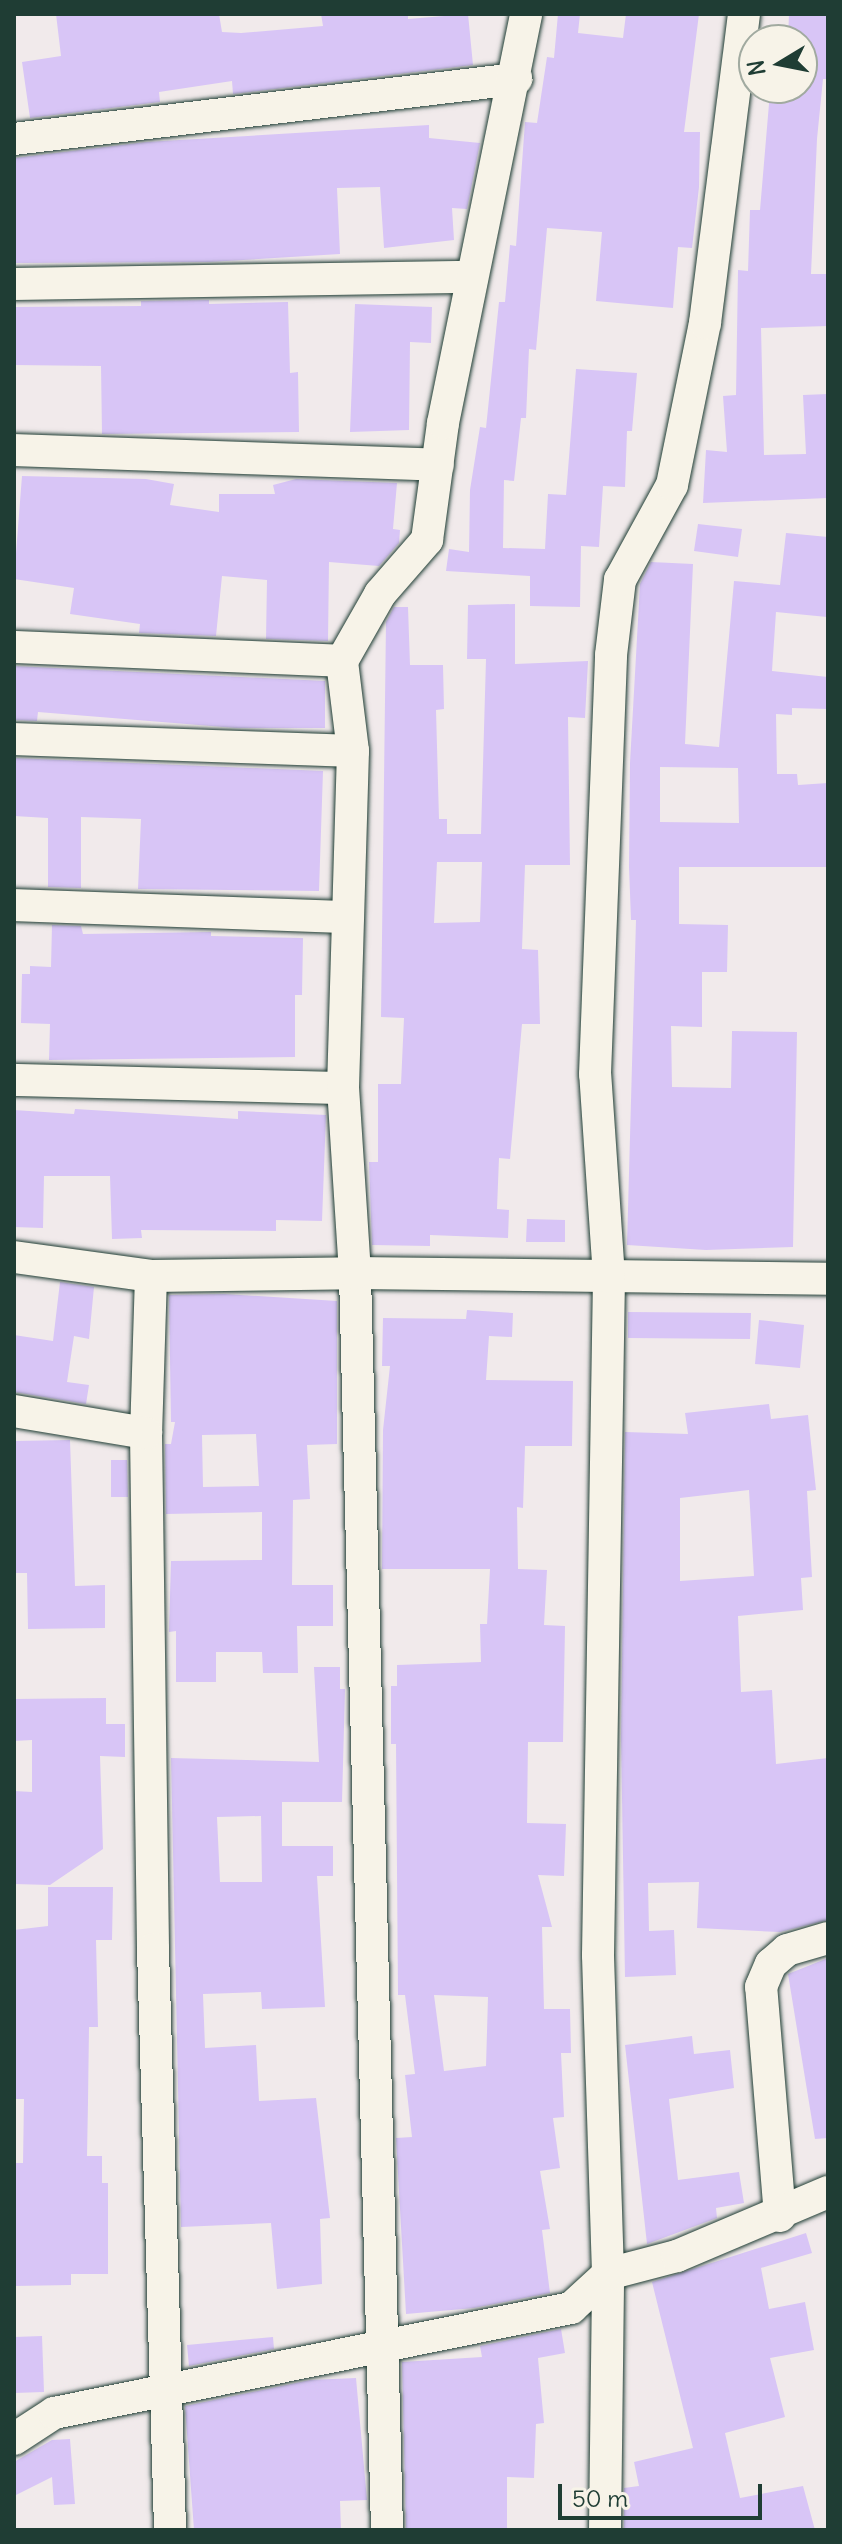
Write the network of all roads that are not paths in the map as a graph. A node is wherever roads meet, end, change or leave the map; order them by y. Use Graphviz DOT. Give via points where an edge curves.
graph roads {
  1 [pos="526,14"];
  2 [pos="744,14"];
  3 [pos="516,79"];
  4 [pos="14,124"];
  5 [pos="14,138"];
  6 [pos="472,277"];
  7 [pos="14,284"];
  8 [pos="14,450"];
  9 [pos="438,465"];
  10 [pos="14,647"];
  11 [pos="342,661"];
  12 [pos="14,739"];
  13 [pos="353,751"];
  14 [pos="14,905"];
  15 [pos="348,917"];
  16 [pos="14,1080"];
  17 [pos="343,1088"];
  18 [pos="14,1257"];
  19 [pos="355,1273"];
  20 [pos="151,1276"];
  21 [pos="609,1277"];
  22 [pos="828,1279"];
  23 [pos="14,1411"];
  24 [pos="146,1433"];
  25 [pos="828,1938"];
  26 [pos="828,2192"];
  27 [pos="780,2216"];
  28 [pos="608,2274"];
  29 [pos="381,2344"];
  30 [pos="165,2388"];
  31 [pos="14,2439"];
  32 [pos="170,2530"];
  33 [pos="387,2530"];
  34 [pos="605,2530"];
  1 -- 3 [label="street"];
  2 -- 21 [label="street" via="705,323 672,485 620,580 611,655 595,1074"];
  3 -- 5 [label="street"];
  3 -- 6 [label="street"];
  4 -- 5 [label="street"];
  6 -- 7 [label="street"];
  6 -- 9 [label="street"];
  8 -- 9 [label="street"];
  9 -- 11 [label="street" via="427,540 380,594"];
  10 -- 11 [label="street"];
  11 -- 13 [label="street"];
  12 -- 13 [label="street"];
  13 -- 15 [label="street"];
  14 -- 15 [label="street"];
  15 -- 17 [label="street"];
  16 -- 17 [label="street"];
  17 -- 19 [label="street"];
  18 -- 20 [label="street"];
  19 -- 20 [label="street"];
  19 -- 21 [label="street"];
  19 -- 29 [label="street"];
  20 -- 24 [label="street"];
  21 -- 22 [label="street"];
  21 -- 28 [label="street" via="598,1955"];
  23 -- 24 [label="street"];
  24 -- 30 [label="street"];
  25 -- 27 [label="street" via="787,1950 771,1964 761,1987"];
  26 -- 27 [label="street"];
  27 -- 28 [label="street" via="677,2256"];
  28 -- 29 [label="street" via="571,2308"];
  28 -- 34 [label="street"];
  29 -- 30 [label="street" via="269,2373"];
  29 -- 33 [label="street"];
  30 -- 31 [label="street" via="54,2413"];
  30 -- 32 [label="street"];
}
